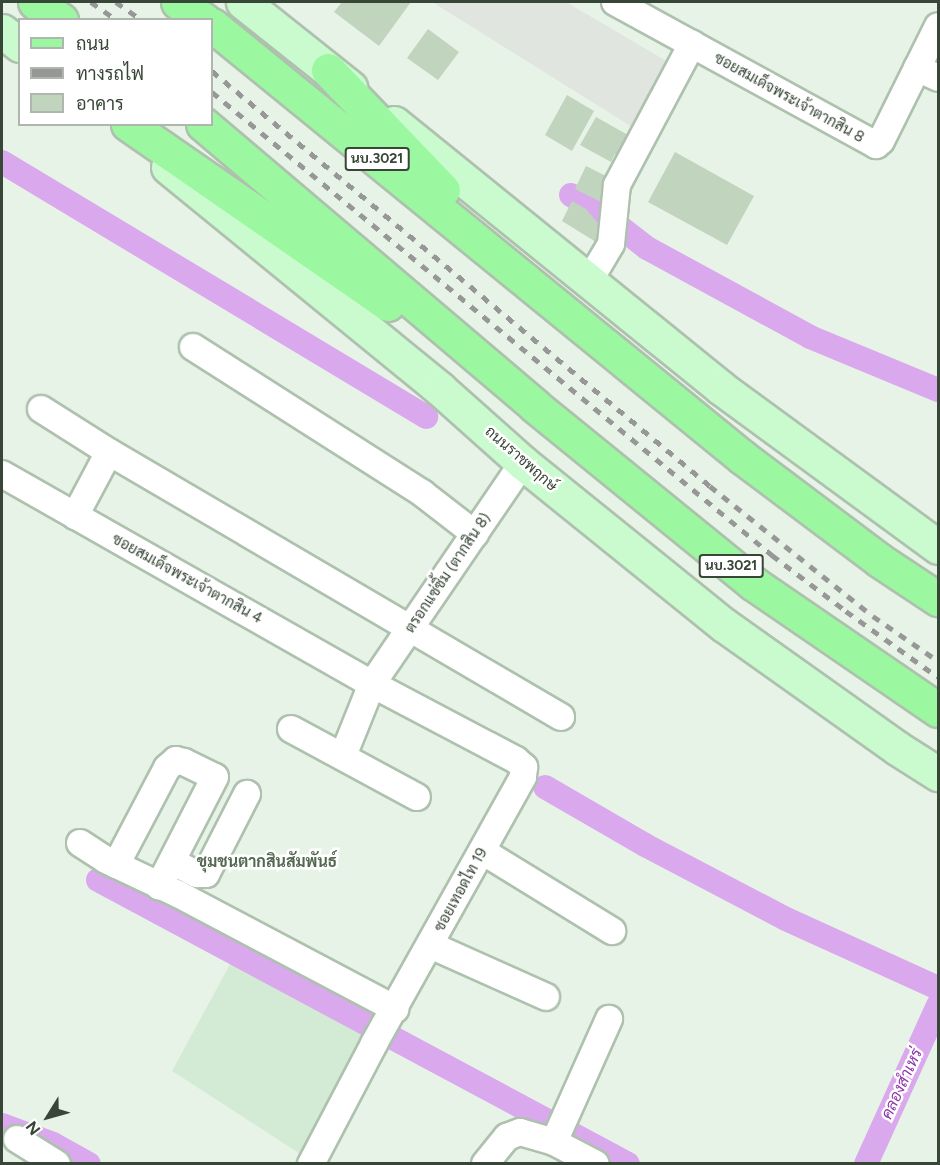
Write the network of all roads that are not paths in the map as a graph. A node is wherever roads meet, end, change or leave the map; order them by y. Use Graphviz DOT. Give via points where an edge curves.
graph roads {
  1 [pos="35,2"];
  2 [pos="178,2"];
  3 [pos="243,2"];
  4 [pos="615,2"];
  5 [pos="58,18"];
  6 [pos="201,18"];
  7 [pos="213,26"];
  8 [pos="939,26"];
  9 [pos="2,31"];
  10 [pos="18,43"];
  11 [pos="692,44"];
  12 [pos="328,70"];
  13 [pos="928,73"];
  14 [pos="119,126"];
  15 [pos="131,126"];
  16 [pos="205,126"];
  17 [pos="589,281"];
  18 [pos="541,294"];
  19 [pos="193,347"];
  20 [pos="535,406"];
  21 [pos="41,409"];
  22 [pos="109,452"];
  23 [pos="523,463"];
  24 [pos="2,474"];
  25 [pos="75,516"];
  26 [pos="475,534"];
  27 [pos="939,547"];
  28 [pos="939,599"];
  29 [pos="410,629"];
  30 [pos="372,684"];
  31 [pos="939,710"];
  32 [pos="561,717"];
  33 [pos="291,729"];
  34 [pos="343,756"];
  35 [pos="939,774"];
  36 [pos="215,777"];
  37 [pos="417,797"];
  38 [pos="80,843"];
  39 [pos="482,851"];
  40 [pos="173,862"];
  41 [pos="116,865"];
  42 [pos="159,886"];
  43 [pos="612,931"];
  44 [pos="429,945"];
  45 [pos="546,997"];
  46 [pos="391,1014"];
  47 [pos="609,1019"];
  48 [pos="558,1132"];
  49 [pos="17,1139"];
  50 [pos="57,1164"];
  51 [pos="311,1164"];
  52 [pos="485,1164"];
  53 [pos="596,1164"];
  1 -- 5 [label="main road"];
  2 -- 6 [label="main road"];
  3 -- 12 [label="main road, นบ.3021"];
  4 -- 11 [label="street, ซอยสมเด็จพระเจ้าตากสิน 8"];
  7 -- 18 [label="main road, นบ.3021"];
  8 -- 13 [label="street, ซอยสมเด็จพระเจ้าตากสิน 8"];
  9 -- 10 [label="main road"];
  11 -- 13 [label="street, ซอยสมเด็จพระเจ้าตากสิน 8" via="876,145"];
  11 -- 17 [label="street" via="617,185 611,244"];
  12 -- 17 [label="main road, นบ.3021"];
  12 -- 18 [label="main road"];
  14 -- 23 [label="main road, ถนนราชพฤกษ์ / นบ.3021" via="440,389"];
  15 -- 20 [label="main road"];
  16 -- 20 [label="main road, นบ.3021"];
  17 -- 27 [label="main road, นบ.3021" via="721,388"];
  18 -- 28 [label="main road, นบ.3021" via="742,457 879,560"];
  19 -- 26 [label="street" via="422,494"];
  20 -- 31 [label="main road, นบ.3021" via="754,584"];
  21 -- 22 [label="street"];
  22 -- 25 [label="street"];
  22 -- 29 [label="street"];
  23 -- 26 [label="street, ตรอกแซ่ซิ้ม (ตากสิน 8)"];
  23 -- 35 [label="main road, ถนนราชพฤกษ์ / นบ.3021" via="724,625"];
  24 -- 25 [label="street, ซอยสมเด็จพระเจ้าตากสิน 4"];
  25 -- 30 [label="street, ซอยสมเด็จพระเจ้าตากสิน 4"];
  26 -- 29 [label="street, ตรอกแซ่ซิ้ม (ตากสิน 8)"];
  29 -- 30 [label="street, ตรอกแซ่ซิ้ม (ตากสิน 8)"];
  29 -- 32 [label="street"];
  30 -- 34 [label="street, ตรอกแซ่ซิ้ม (ตากสิน 8)"];
  30 -- 39 [label="street, ซอยเทอดไท 19" via="524,767 523,777"];
  33 -- 34 [label="street"];
  34 -- 37 [label="street"];
  36 -- 40 [label="street"];
  36 -- 40 [label="street" via="255,798 206,874 197,874"];
  36 -- 41 [label="street" via="176,760 167,768"];
  38 -- 41 [label="street"];
  39 -- 43 [label="street"];
  39 -- 44 [label="street, ซอยเทอดไท 19"];
  40 -- 42 [label="street"];
  41 -- 42 [label="street"];
  42 -- 46 [label="street"];
  44 -- 45 [label="street"];
  44 -- 46 [label="street, ซอยเทอดไท 19"];
  46 -- 51 [label="street, ซอยเทอดไท 19"];
  47 -- 48 [label="street"];
  48 -- 52 [label="street" via="519,1132 507,1137"];
  48 -- 53 [label="street"];
  49 -- 50 [label="street"];
}
